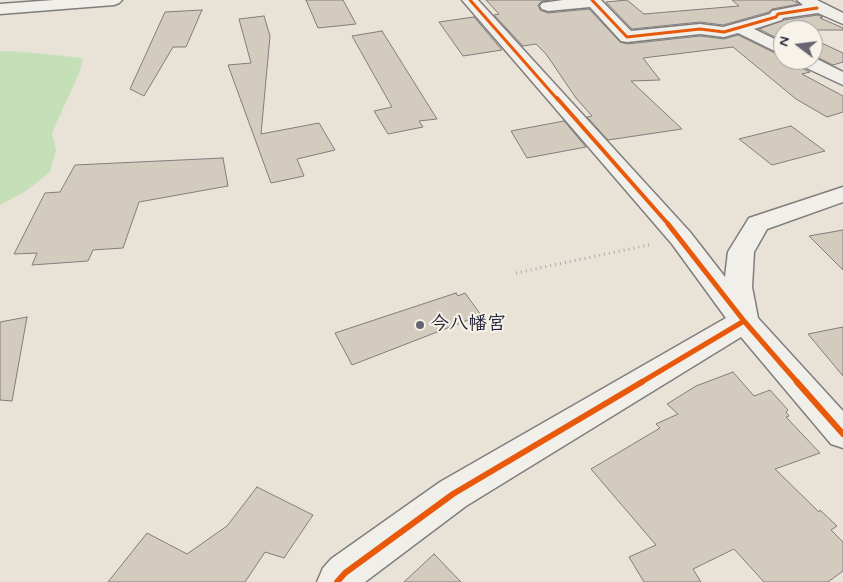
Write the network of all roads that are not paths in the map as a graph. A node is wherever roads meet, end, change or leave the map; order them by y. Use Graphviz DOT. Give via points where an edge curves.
graph roads {
  1 [pos="114,0"];
  2 [pos="470,0"];
  3 [pos="593,1"];
  4 [pos="811,4"];
  5 [pos="548,6"];
  6 [pos="0,9"];
  7 [pos="843,19"];
  8 [pos="740,28"];
  9 [pos="627,37"];
  10 [pos="773,45"];
  11 [pos="642,53"];
  12 [pos="823,69"];
  13 [pos="843,79"];
  14 [pos="837,203"];
  15 [pos="744,321"];
  16 [pos="843,434"];
  17 [pos="337,582"];
  1 -- 6 [label="street"];
  2 -- 15 [label="street" via="681,238"];
  3 -- 5 [label="street"];
  3 -- 9 [label="street"];
  4 -- 7 [label="street"];
  4 -- 8 [label="street"];
  8 -- 9 [label="street" via="724,32 700,29"];
  8 -- 10 [label="street"];
  9 -- 11 [label="street"];
  12 -- 13 [label="street"];
  14 -- 15 [label="street" via="758,224 741,252 738,287"];
  15 -- 16 [label="street"];
  15 -- 17 [label="street" via="453,494"];
}
